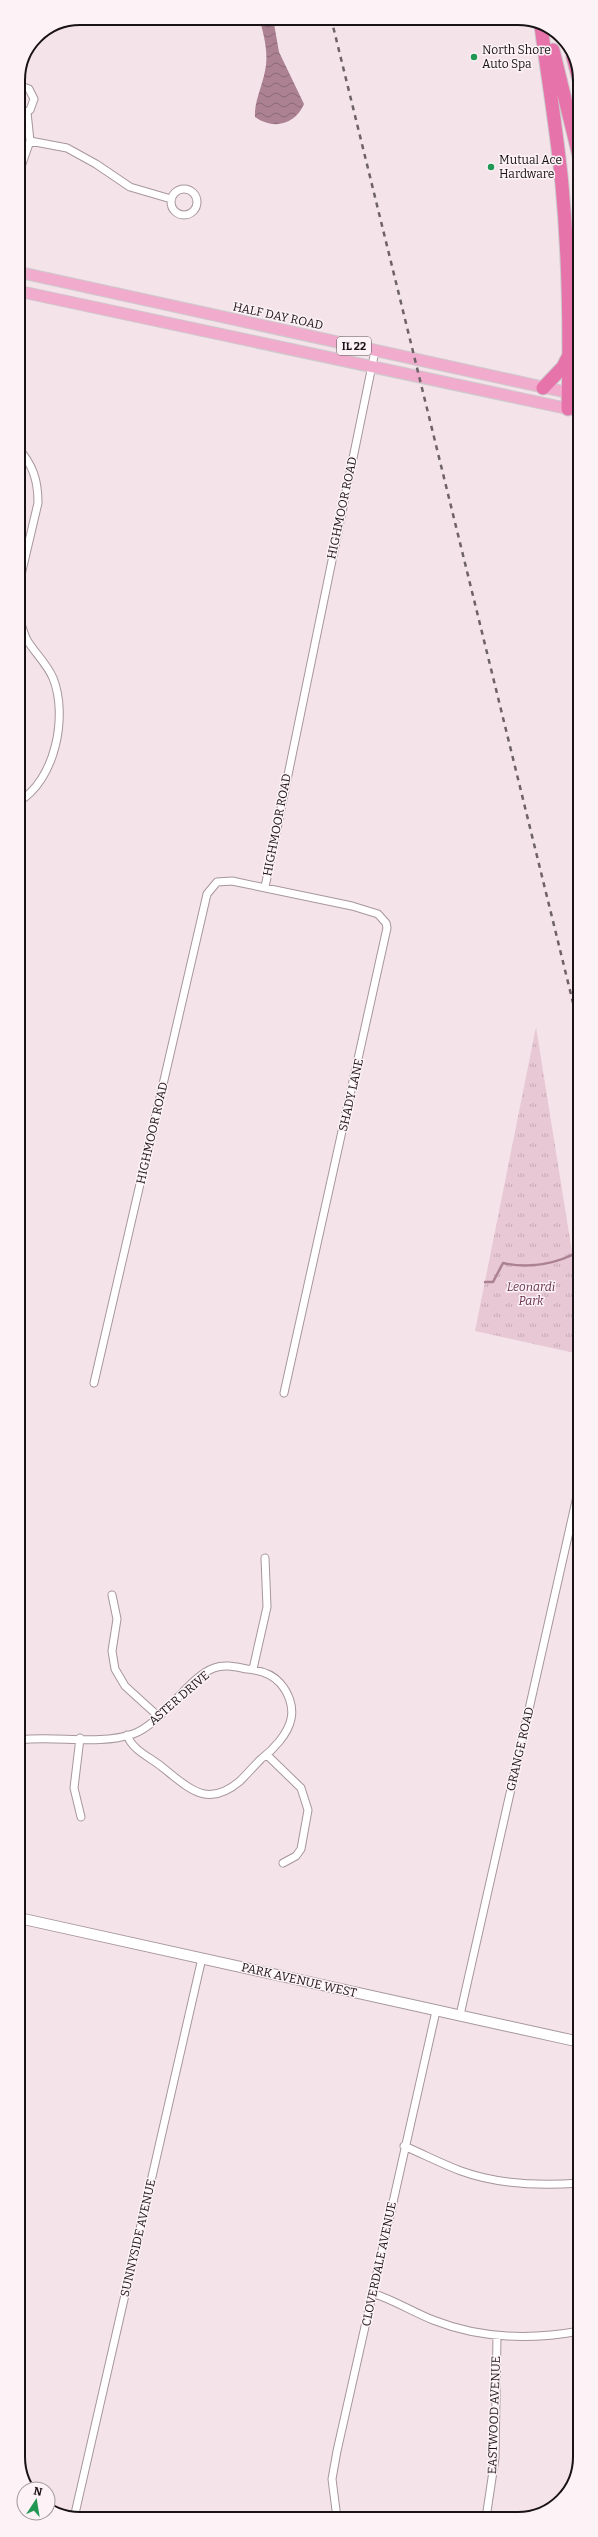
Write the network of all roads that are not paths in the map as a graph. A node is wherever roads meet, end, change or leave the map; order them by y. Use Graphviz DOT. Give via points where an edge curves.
graph roads {
  1 [pos="542,30"];
  2 [pos="548,34"];
  3 [pos="25,88"];
  4 [pos="27,112"];
  5 [pos="573,132"];
  6 [pos="30,141"];
  7 [pos="25,155"];
  8 [pos="171,199"];
  9 [pos="25,274"];
  10 [pos="25,292"];
  11 [pos="375,351"];
  12 [pos="570,352"];
  13 [pos="372,366"];
  14 [pos="573,383"];
  15 [pos="543,388"];
  16 [pos="573,393"];
  17 [pos="573,410"];
  18 [pos="25,457"];
  19 [pos="25,557"];
  20 [pos="25,633"];
  21 [pos="25,796"];
  22 [pos="265,887"];
  23 [pos="94,1383"];
  24 [pos="284,1393"];
  25 [pos="573,1514"];
  26 [pos="265,1558"];
  27 [pos="112,1595"];
  28 [pos="253,1670"];
  29 [pos="158,1716"];
  30 [pos="128,1735"];
  31 [pos="80,1738"];
  32 [pos="25,1740"];
  33 [pos="268,1755"];
  34 [pos="81,1817"];
  35 [pos="283,1863"];
  36 [pos="25,1919"];
  37 [pos="202,1958"];
  38 [pos="436,2011"];
  39 [pos="460,2015"];
  40 [pos="573,2040"];
  41 [pos="404,2146"];
  42 [pos="573,2183"];
  43 [pos="372,2293"];
  44 [pos="573,2333"];
  45 [pos="497,2336"];
  46 [pos="75,2512"];
  47 [pos="336,2512"];
  48 [pos="487,2512"];
  1 -- 12 [label="highway" via="562,184"];
  2 -- 5 [label="highway"];
  3 -- 4 [label="street" via="33,96 32,107"];
  4 -- 6 [label="street"];
  6 -- 7 [label="street"];
  6 -- 8 [label="street" via="67,148 130,187"];
  9 -- 11 [label="main road, HALF DAY ROAD / IL 22"];
  10 -- 13 [label="main road, IL 22"];
  11 -- 13 [label="street, HIGHMOOR ROAD"];
  11 -- 15 [label="main road, HALF DAY ROAD / IL 22"];
  12 -- 14 [label="highway"];
  12 -- 15 [label="highway" via="563,367"];
  13 -- 17 [label="main road, IL 22"];
  13 -- 22 [label="street, HIGHMOOR ROAD"];
  15 -- 16 [label="main road, HALF DAY ROAD / IL 22"];
  18 -- 19 [label="street" via="33,468 38,503"];
  20 -- 21 [label="street" via="53,677 59,707 57,729 47,767 35,788"];
  22 -- 23 [label="street, HIGHMOOR ROAD" via="232,881 217,882 207,894"];
  22 -- 24 [label="street, SHADY LANE" via="378,914 386,922 387,928"];
  25 -- 39 [label="street, GRANGE ROAD"];
  26 -- 28 [label="street" via="267,1607"];
  27 -- 29 [label="street" via="117,1619 112,1651 115,1669 125,1686"];
  28 -- 29 [label="street, ASTER DRIVE" via="228,1666 215,1667 206,1672"];
  28 -- 33 [label="street, ASTER DRIVE" via="277,1680 287,1693 292,1709 287,1730"];
  29 -- 30 [label="street, ASTER DRIVE" via="147,1726"];
  30 -- 31 [label="street, ASTER DRIVE" via="102,1739"];
  30 -- 33 [label="street, ASTER DRIVE" via="134,1747 197,1793 212,1795 226,1791"];
  31 -- 32 [label="street, ASTER DRIVE"];
  31 -- 34 [label="street" via="74,1788"];
  33 -- 35 [label="street" via="301,1788 308,1810 301,1849 296,1856"];
  36 -- 37 [label="street, PARK AVENUE WEST"];
  37 -- 38 [label="street, PARK AVENUE WEST"];
  37 -- 46 [label="street, SUNNYSIDE AVENUE"];
  38 -- 39 [label="street, PARK AVENUE WEST"];
  38 -- 41 [label="street, CLOVERDALE AVENUE"];
  39 -- 40 [label="street, PARK AVENUE WEST"];
  41 -- 42 [label="street" via="460,2171 496,2181 549,2185"];
  41 -- 43 [label="street, CLOVERDALE AVENUE"];
  43 -- 45 [label="street" via="440,2322 476,2333"];
  43 -- 47 [label="street, CLOVERDALE AVENUE" via="332,2479"];
  44 -- 45 [label="street" via="547,2336"];
  45 -- 48 [label="street, EASTWOOD AVENUE" via="495,2458"];
}
